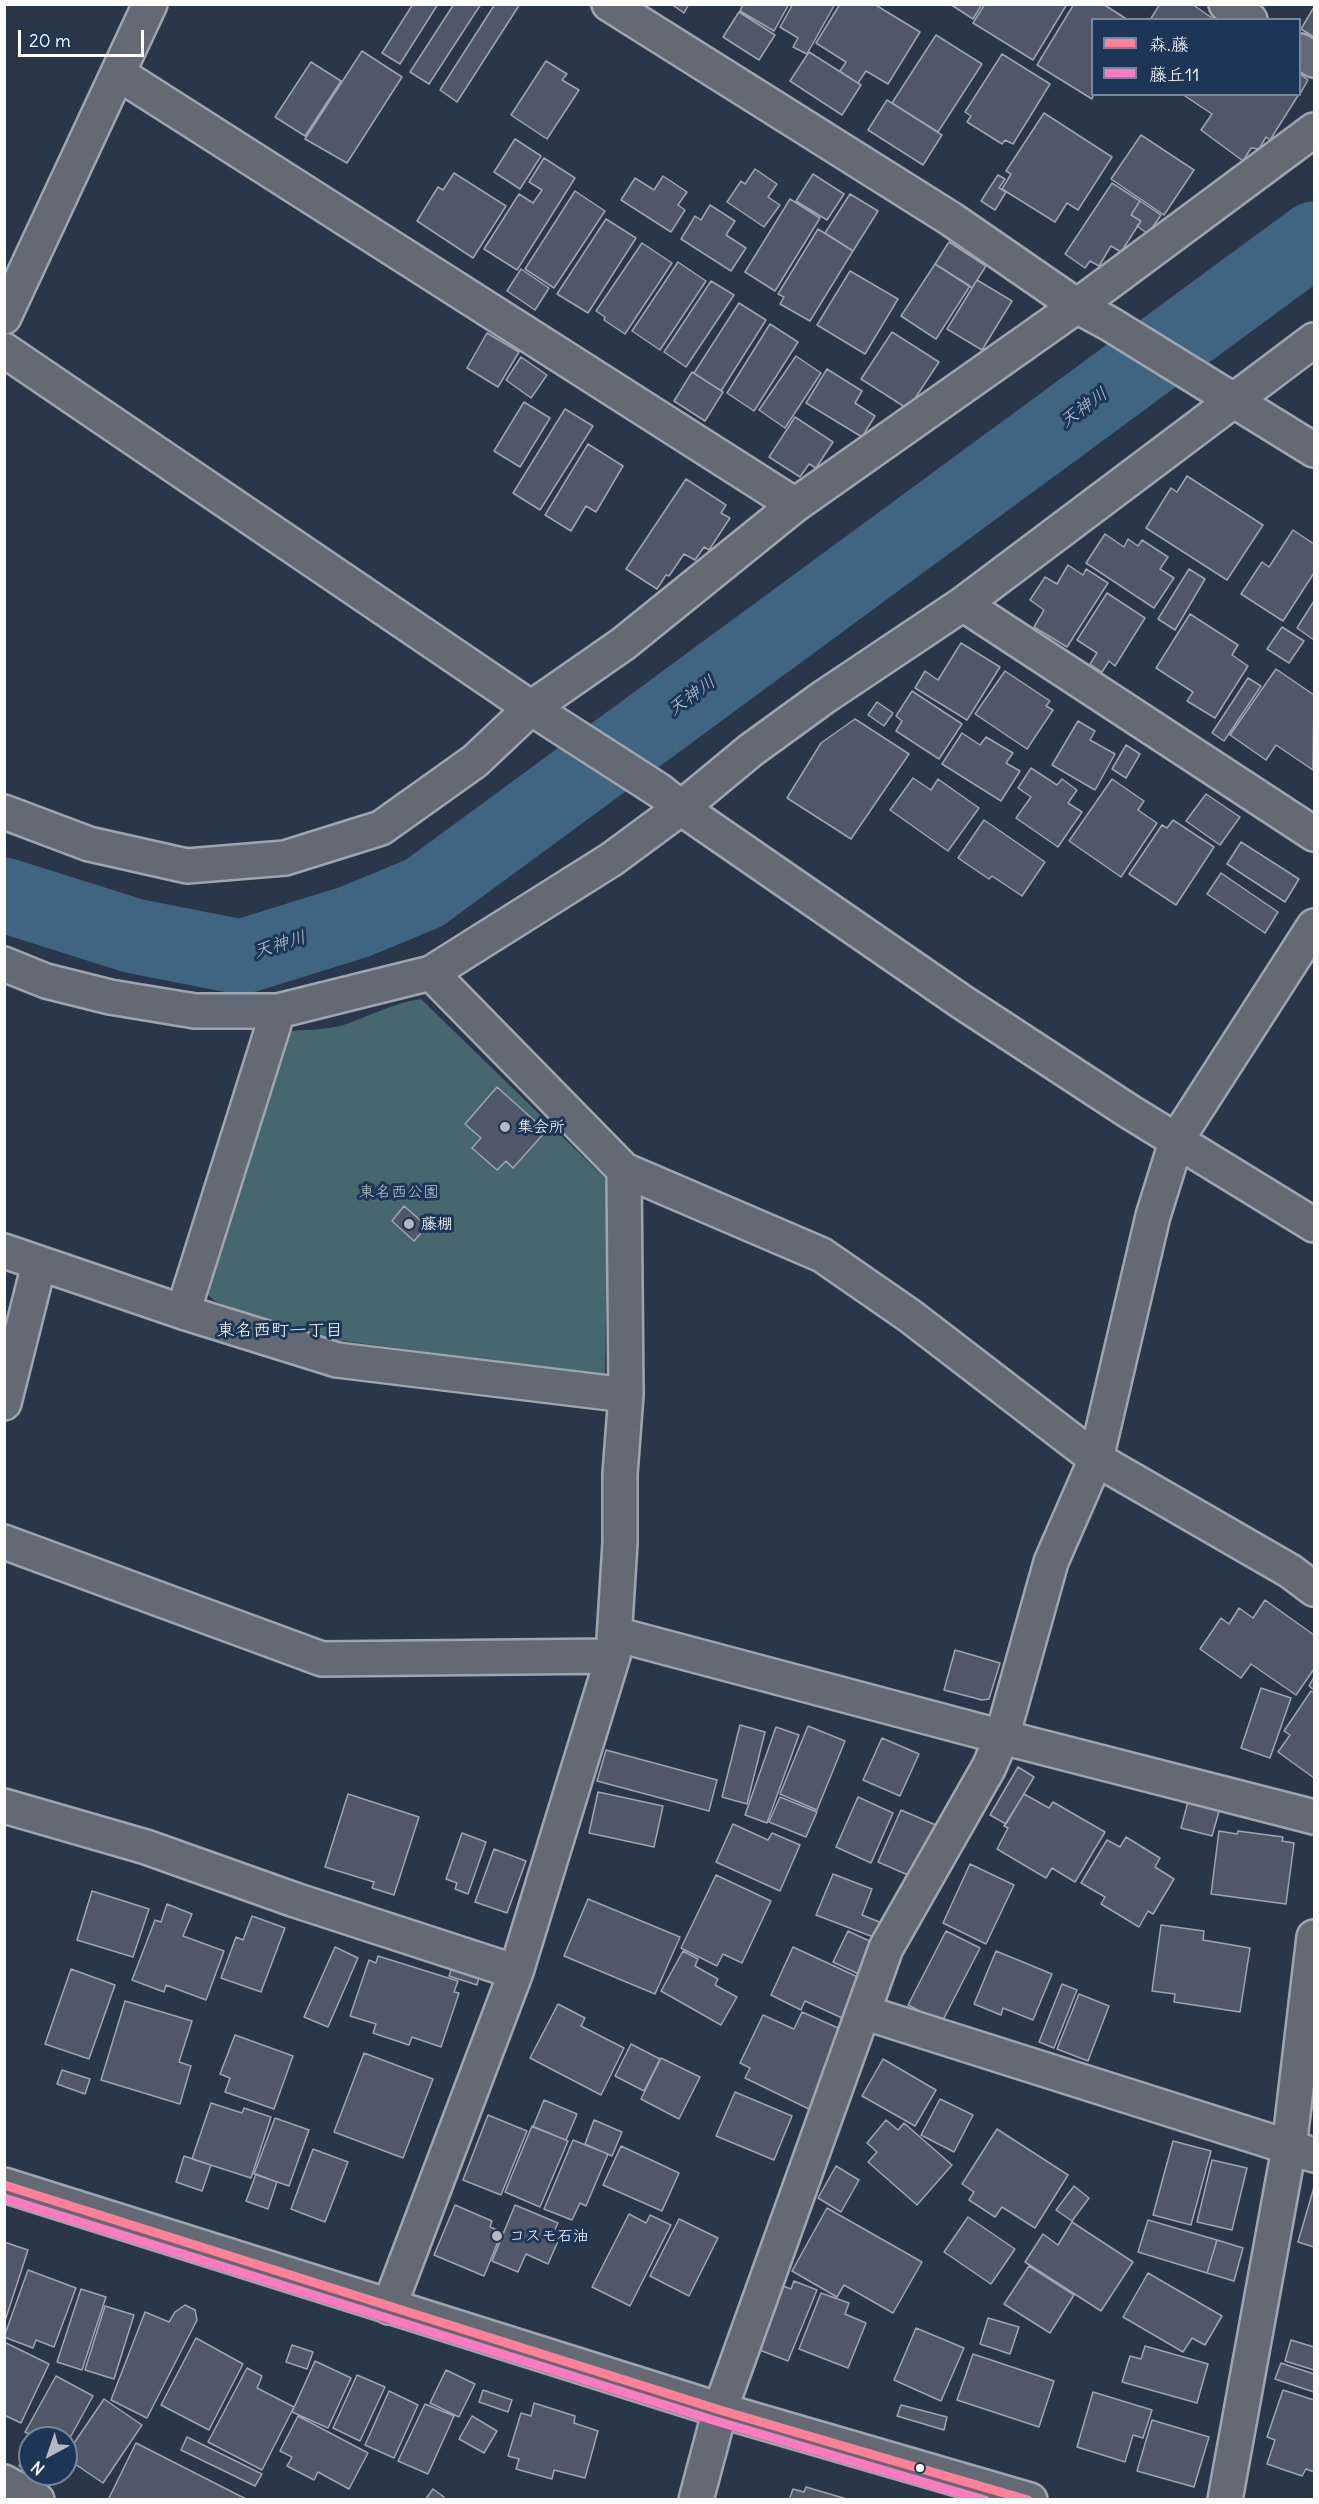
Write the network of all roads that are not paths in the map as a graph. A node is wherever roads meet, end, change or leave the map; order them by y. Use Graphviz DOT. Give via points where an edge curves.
graph roads {
  1 [pos="150,4"];
  2 [pos="609,4"];
  3 [pos="1226,4"];
  4 [pos="1247,18"];
  5 [pos="1301,52"];
  6 [pos="1314,60"];
  7 [pos="119,74"];
  8 [pos="1314,130"];
  9 [pos="1077,306"];
  10 [pos="4,317"];
  11 [pos="1314,340"];
  12 [pos="4,350"];
  13 [pos="1225,396"];
  14 [pos="1314,450"];
  15 [pos="795,505"];
  16 [pos="963,604"];
  17 [pos="531,708"];
  18 [pos="670,800"];
  19 [pos="4,812"];
  20 [pos="1314,834"];
  21 [pos="1314,926"];
  22 [pos="4,964"];
  23 [pos="431,973"];
  24 [pos="278,1011"];
  25 [pos="1177,1139"];
  26 [pos="624,1170"];
  27 [pos="1314,1225"];
  28 [pos="4,1251"];
  29 [pos="39,1264"];
  30 [pos="183,1312"];
  31 [pos="626,1395"];
  32 [pos="4,1403"];
  33 [pos="1096,1459"];
  34 [pos="4,1542"];
  35 [pos="1314,1589"];
  36 [pos="614,1645"];
  37 [pos="1002,1737"];
  38 [pos="4,1806"];
  39 [pos="1314,1817"];
  40 [pos="1314,1937"];
  41 [pos="516,1972"];
  42 [pos="864,2012"];
  43 [pos="1302,2151"];
  44 [pos="4,2185"];
  45 [pos="389,2307"];
  46 [pos="720,2410"];
  47 [pos="4,2482"];
  48 [pos="37,2499"];
  49 [pos="696,2499"];
  50 [pos="1030,2499"];
  51 [pos="1225,2499"];
  1 -- 7 [label="street"];
  2 -- 9 [label="street" via="951,219"];
  3 -- 4 [label="street"];
  5 -- 6 [label="street"];
  7 -- 10 [label="street"];
  7 -- 15 [label="street"];
  8 -- 9 [label="street"];
  9 -- 13 [label="street"];
  9 -- 15 [label="street"];
  11 -- 13 [label="street"];
  12 -- 17 [label="street"];
  13 -- 14 [label="street"];
  13 -- 16 [label="street"];
  15 -- 17 [label="street" via="623,644"];
  16 -- 18 [label="street" via="751,750"];
  16 -- 20 [label="street"];
  17 -- 18 [label="street"];
  17 -- 19 [label="street" via="475,761 381,828 285,858 187,866 90,844"];
  18 -- 23 [label="street" via="612,859"];
  18 -- 25 [label="street" via="962,1002"];
  21 -- 25 [label="street"];
  22 -- 24 [label="street" via="46,981 110,997 195,1011"];
  23 -- 24 [label="street"];
  23 -- 26 [label="street"];
  24 -- 30 [label="street"];
  25 -- 27 [label="street"];
  25 -- 33 [label="street" via="1153,1216"];
  26 -- 31 [label="street"];
  26 -- 33 [label="street" via="822,1255 910,1316"];
  28 -- 29 [label="street"];
  29 -- 30 [label="street"];
  29 -- 32 [label="street"];
  30 -- 31 [label="street" via="337,1360"];
  31 -- 36 [label="street"];
  33 -- 35 [label="street" via="1290,1571"];
  33 -- 37 [label="street" via="1051,1562"];
  34 -- 36 [label="street" via="322,1659"];
  36 -- 37 [label="street"];
  36 -- 41 [label="street"];
  37 -- 39 [label="street"];
  37 -- 42 [label="street" via="989,1767 886,1948"];
  38 -- 41 [label="street" via="146,1847"];
  40 -- 43 [label="street"];
  41 -- 45 [label="street"];
  42 -- 43 [label="street"];
  42 -- 46 [label="street"];
  43 -- 51 [label="street"];
  44 -- 45 [label="street"];
  45 -- 46 [label="street"];
  46 -- 49 [label="street"];
  46 -- 50 [label="street"];
  47 -- 48 [label="street"];
}
